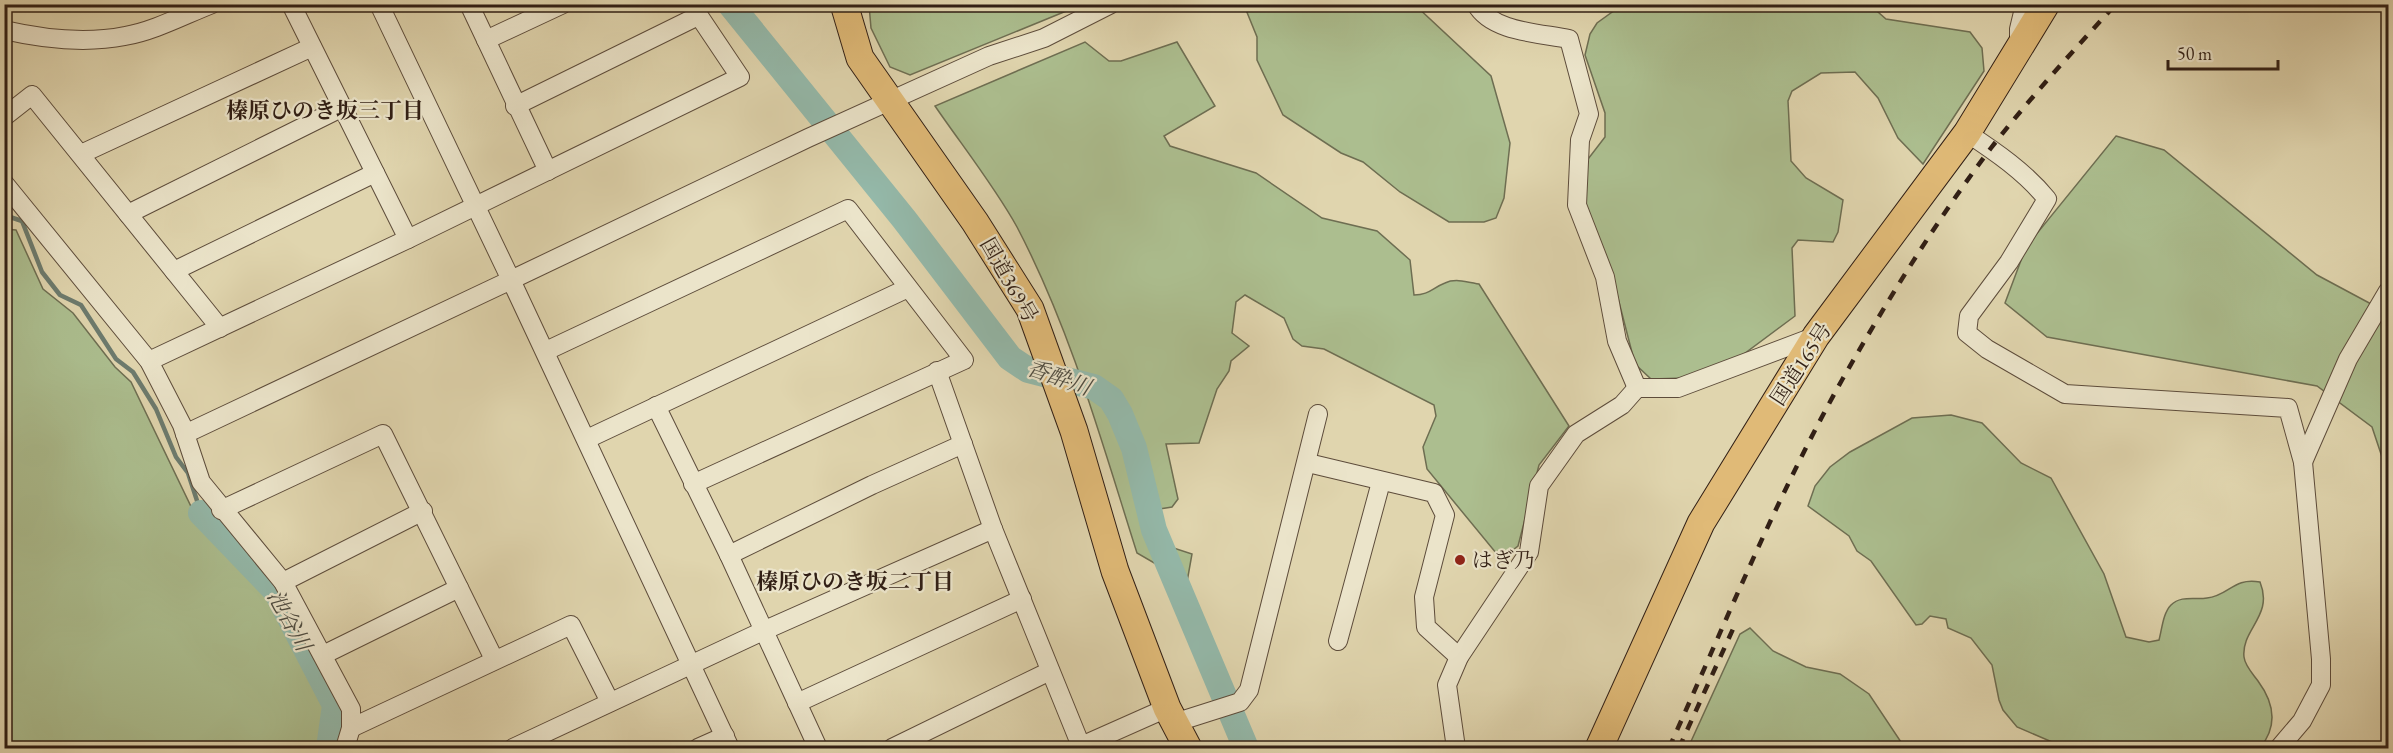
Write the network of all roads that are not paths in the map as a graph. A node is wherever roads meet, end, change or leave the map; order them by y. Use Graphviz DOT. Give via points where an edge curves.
graph roads {
  1 [pos="212,4"];
  2 [pos="291,4"];
  3 [pos="379,4"];
  4 [pos="469,4"];
  5 [pos="844,4"];
  6 [pos="1111,4"];
  7 [pos="1476,4"];
  8 [pos="2025,4"];
  9 [pos="2046,4"];
  10 [pos="552,7"];
  11 [pos="694,10"];
  12 [pos="4,30"];
  13 [pos="486,40"];
  14 [pos="312,47"];
  15 [pos="2019,48"];
  16 [pos="889,103"];
  17 [pos="515,106"];
  18 [pos="343,108"];
  19 [pos="4,117"];
  20 [pos="1967,133"];
  21 [pos="81,154"];
  22 [pos="548,171"];
  23 [pos="375,173"];
  24 [pos="4,183"];
  25 [pos="474,206"];
  26 [pos="128,214"];
  27 [pos="408,239"];
  28 [pos="174,271"];
  29 [pos="511,280"];
  30 [pos="908,288"];
  31 [pos="2388,291"];
  32 [pos="220,328"];
  33 [pos="1816,336"];
  34 [pos="546,351"];
  35 [pos="149,361"];
  36 [pos="937,372"];
  37 [pos="1637,388"];
  38 [pos="656,406"];
  39 [pos="1318,414"];
  40 [pos="185,434"];
  41 [pos="587,439"];
  42 [pos="963,444"];
  43 [pos="2303,462"];
  44 [pos="1308,463"];
  45 [pos="1381,482"];
  46 [pos="693,484"];
  47 [pos="221,510"];
  48 [pos="423,511"];
  49 [pos="993,529"];
  50 [pos="729,555"];
  51 [pos="283,582"];
  52 [pos="459,588"];
  53 [pos="1022,599"];
  54 [pos="763,631"];
  55 [pos="1338,641"];
  56 [pos="323,655"];
  57 [pos="1459,657"];
  58 [pos="494,659"];
  59 [pos="691,665"];
  60 [pos="1050,670"];
  61 [pos="610,702"];
  62 [pos="797,703"];
  63 [pos="1170,716"];
  64 [pos="351,728"];
  65 [pos="728,742"];
  66 [pos="1079,747"];
  67 [pos="345,748"];
  68 [pos="513,748"];
  69 [pos="698,748"];
  70 [pos="818,748"];
  71 [pos="892,748"];
  72 [pos="1188,748"];
  73 [pos="1456,748"];
  74 [pos="1599,748"];
  75 [pos="2279,748"];
  1 -- 12 [label="street" via="126,36 83,40 39,38"];
  2 -- 14 [label="street"];
  3 -- 25 [label="street"];
  4 -- 13 [label="street"];
  5 -- 16 [label="highway, 国道369号" via="860,58"];
  6 -- 16 [label="street" via="1044,38 989,56"];
  7 -- 37 [label="street" via="1482,15 1511,27 1569,39 1574,50 1589,114 1580,140 1577,205 1605,277 1617,341"];
  8 -- 15 [label="street"];
  9 -- 15 [label="highway, 国道165号"];
  10 -- 13 [label="street"];
  11 -- 17 [label="street"];
  11 -- 22 [label="street" via="740,76"];
  13 -- 17 [label="street"];
  14 -- 18 [label="street"];
  14 -- 21 [label="street"];
  15 -- 20 [label="highway, 国道165号"];
  16 -- 29 [label="street"];
  16 -- 63 [label="highway, 国道369号" via="975,222 1030,309 1074,431 1115,571"];
  17 -- 22 [label="street"];
  18 -- 23 [label="street"];
  18 -- 26 [label="street"];
  19 -- 21 [label="street" via="32,95"];
  20 -- 33 [label="highway, 国道165号"];
  20 -- 43 [label="street" via="1998,153 2047,199 2009,262 1969,316 1966,333 2065,394 2288,408"];
  21 -- 26 [label="street"];
  22 -- 25 [label="street"];
  23 -- 27 [label="street"];
  23 -- 28 [label="street"];
  24 -- 35 [label="street"];
  25 -- 27 [label="street"];
  25 -- 29 [label="street"];
  26 -- 28 [label="street"];
  27 -- 32 [label="street"];
  28 -- 32 [label="street"];
  29 -- 34 [label="street"];
  29 -- 40 [label="street"];
  30 -- 34 [label="street" via="848,210"];
  30 -- 36 [label="street" via="964,360"];
  30 -- 38 [label="street"];
  31 -- 43 [label="street" via="2348,359"];
  32 -- 35 [label="street"];
  33 -- 37 [label="street" via="1678,388"];
  33 -- 74 [label="highway, 国道165号" via="1701,523"];
  34 -- 41 [label="street"];
  35 -- 40 [label="street"];
  36 -- 42 [label="street"];
  36 -- 46 [label="street"];
  37 -- 57 [label="street" via="1622,405 1576,434 1539,486 1529,552"];
  38 -- 41 [label="street"];
  38 -- 46 [label="street"];
  39 -- 44 [label="street"];
  40 -- 47 [label="street" via="201,482"];
  41 -- 59 [label="street"];
  42 -- 49 [label="street"];
  42 -- 50 [label="street"];
  43 -- 75 [label="street" via="2321,685 2302,721"];
  44 -- 45 [label="street"];
  44 -- 63 [label="street" via="1250,690 1240,702 1207,712"];
  45 -- 55 [label="street"];
  45 -- 57 [label="street" via="1434,493 1445,515 1424,597 1426,627"];
  46 -- 50 [label="street"];
  47 -- 48 [label="street" via="383,434"];
  47 -- 51 [label="street"];
  48 -- 51 [label="street"];
  48 -- 52 [label="street"];
  49 -- 53 [label="street"];
  49 -- 54 [label="street"];
  50 -- 54 [label="street"];
  51 -- 56 [label="street"];
  52 -- 56 [label="street"];
  52 -- 58 [label="street"];
  53 -- 60 [label="street"];
  53 -- 62 [label="street"];
  54 -- 59 [label="street"];
  54 -- 62 [label="street"];
  56 -- 64 [label="street" via="351,710"];
  57 -- 73 [label="street" via="1447,685"];
  58 -- 61 [label="street" via="571,625"];
  58 -- 64 [label="street"];
  59 -- 61 [label="street"];
  59 -- 65 [label="street"];
  60 -- 66 [label="street"];
  60 -- 71 [label="street"];
  61 -- 68 [label="street"];
  62 -- 70 [label="street"];
  63 -- 66 [label="street"];
  63 -- 72 [label="highway, 国道369号"];
  64 -- 67 [label="street"];
  65 -- 69 [label="street"];
}
